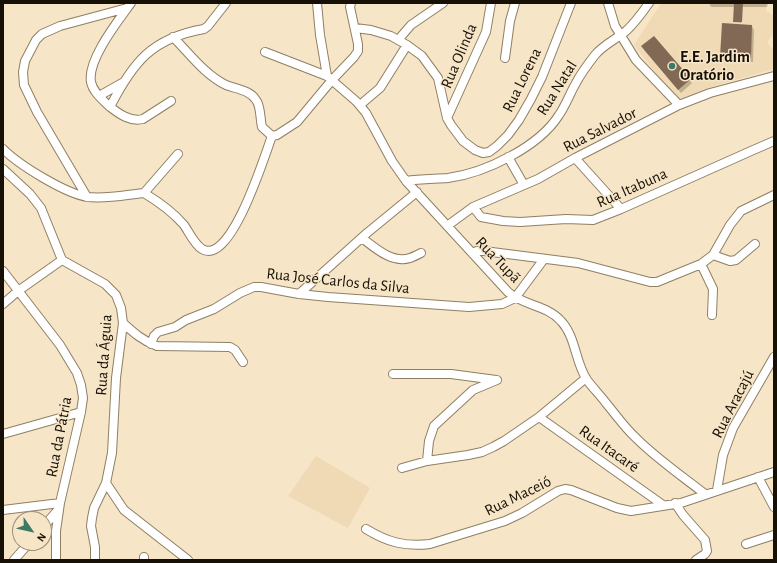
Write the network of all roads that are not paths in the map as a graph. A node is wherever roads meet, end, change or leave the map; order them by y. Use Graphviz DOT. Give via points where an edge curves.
graph roads {
  1 [pos="226,3"];
  2 [pos="317,3"];
  3 [pos="350,3"];
  4 [pos="443,3"];
  5 [pos="491,3"];
  6 [pos="515,3"];
  7 [pos="571,3"];
  8 [pos="608,3"];
  9 [pos="648,3"];
  10 [pos="129,6"];
  11 [pos="355,28"];
  12 [pos="620,35"];
  13 [pos="173,37"];
  14 [pos="398,40"];
  15 [pos="407,45"];
  16 [pos="265,52"];
  17 [pos="505,58"];
  18 [pos="774,76"];
  19 [pos="330,78"];
  20 [pos="122,83"];
  21 [pos="99,96"];
  22 [pos="171,101"];
  23 [pos="360,105"];
  24 [pos="679,105"];
  25 [pos="110,106"];
  26 [pos="448,118"];
  27 [pos="272,136"];
  28 [pos="774,141"];
  29 [pos="3,149"];
  30 [pos="178,154"];
  31 [pos="508,157"];
  32 [pos="575,158"];
  33 [pos="3,169"];
  34 [pos="406,180"];
  35 [pos="524,186"];
  36 [pos="417,192"];
  37 [pos="144,193"];
  38 [pos="774,195"];
  39 [pos="87,197"];
  40 [pos="473,207"];
  41 [pos="621,209"];
  42 [pos="447,226"];
  43 [pos="362,238"];
  44 [pos="755,244"];
  45 [pos="421,253"];
  46 [pos="472,253"];
  47 [pos="713,255"];
  48 [pos="544,259"];
  49 [pos="62,260"];
  50 [pos="701,264"];
  51 [pos="3,271"];
  52 [pos="18,291"];
  53 [pos="299,294"];
  54 [pos="515,298"];
  55 [pos="3,304"];
  56 [pos="712,315"];
  57 [pos="123,323"];
  58 [pos="151,344"];
  59 [pos="774,357"];
  60 [pos="243,362"];
  61 [pos="393,374"];
  62 [pos="586,378"];
  63 [pos="81,412"];
  64 [pos="539,417"];
  65 [pos="3,434"];
  66 [pos="427,461"];
  67 [pos="402,468"];
  68 [pos="774,472"];
  69 [pos="758,477"];
  70 [pos="106,482"];
  71 [pos="718,490"];
  72 [pos="705,494"];
  73 [pos="675,503"];
  74 [pos="663,505"];
  75 [pos="59,506"];
  76 [pos="774,507"];
  77 [pos="3,510"];
  78 [pos="52,515"];
  79 [pos="366,529"];
  80 [pos="774,535"];
  81 [pos="746,544"];
  82 [pos="22,551"];
  83 [pos="14,560"];
  84 [pos="56,560"];
  85 [pos="95,560"];
  86 [pos="188,560"];
  87 [pos="696,560"];
  1 -- 13 [label="street" via="204,29"];
  2 -- 19 [label="street" via="320,35"];
  3 -- 11 [label="street"];
  4 -- 14 [label="street" via="411,25"];
  5 -- 26 [label="street, Rua Olinda" via="486,32"];
  6 -- 17 [label="street"];
  7 -- 26 [label="street, Rua Lorena" via="531,99 519,120 497,146 489,152 475,150 463,141"];
  8 -- 12 [label="street"];
  9 -- 12 [label="street, Rua Natal" via="636,21"];
  10 -- 21 [label="street" via="92,64 91,82"];
  10 -- 39 [label="street" via="60,26 42,34 33,44 25,61 24,85"];
  11 -- 14 [label="street, Rua Lorena" via="371,30"];
  11 -- 19 [label="street" via="358,51"];
  12 -- 24 [label="street" via="636,60"];
  12 -- 31 [label="street, Rua Natal" via="603,47 590,62 576,82 560,115 546,131"];
  13 -- 20 [label="street" via="150,50"];
  13 -- 27 [label="street" via="218,80 246,92 256,100 262,127"];
  14 -- 15 [label="street, Rua Lorena"];
  15 -- 23 [label="street" via="380,88"];
  15 -- 26 [label="street, Rua Lorena" via="422,56 438,78"];
  16 -- 19 [label="street, Rua Tupã"];
  18 -- 24 [label="street, Rua Salvador" via="710,93"];
  19 -- 23 [label="street, Rua Tupã"];
  19 -- 27 [label="street" via="297,122"];
  20 -- 21 [label="street"];
  20 -- 25 [label="street"];
  21 -- 25 [label="street"];
  22 -- 25 [label="street" via="138,120 121,115"];
  23 -- 34 [label="street, Rua Tupã" via="392,161"];
  24 -- 32 [label="street, Rua Salvador"];
  27 -- 37 [label="street" via="243,212 224,243 217,249 202,250 170,210"];
  28 -- 41 [label="street, Rua Itabuna"];
  29 -- 39 [label="street" via="40,175"];
  30 -- 37 [label="street"];
  31 -- 34 [label="street, Rua Natal" via="468,174 449,178"];
  31 -- 35 [label="street"];
  32 -- 35 [label="street, Rua Salvador"];
  32 -- 41 [label="street"];
  33 -- 49 [label="street" via="41,208"];
  34 -- 36 [label="street, Rua Tupã"];
  35 -- 40 [label="street, Rua Salvador"];
  36 -- 42 [label="street, Rua Tupã"];
  36 -- 43 [label="street"];
  37 -- 39 [label="street"];
  38 -- 47 [label="street" via="735,216"];
  40 -- 41 [label="street, Rua Itabuna" via="481,217 520,222 593,220"];
  40 -- 42 [label="street, Rua Salvador"];
  42 -- 46 [label="street, Rua Tupã"];
  43 -- 45 [label="street" via="385,255 394,258 408,259"];
  43 -- 53 [label="street"];
  44 -- 47 [label="street" via="736,260 730,261"];
  46 -- 48 [label="street" via="484,251"];
  46 -- 54 [label="street, Rua Tupã"];
  47 -- 50 [label="street"];
  48 -- 50 [label="street" via="578,263 650,282 657,282"];
  48 -- 54 [label="street"];
  49 -- 52 [label="street"];
  49 -- 57 [label="street, Rua da Águia" via="105,284 116,295"];
  50 -- 56 [label="street" via="713,288"];
  51 -- 52 [label="street, Rua da Pátria"];
  52 -- 55 [label="street"];
  52 -- 63 [label="street, Rua da Pátria" via="60,345 77,373 83,398"];
  53 -- 54 [label="street, Rua José Carlos da Silva" via="469,307 502,304"];
  53 -- 58 [label="street, Rua José Carlos da Silva" via="261,287 248,289 214,309 158,332"];
  54 -- 62 [label="street, Rua Tupã" via="548,311 562,322"];
  57 -- 58 [label="street"];
  57 -- 70 [label="street, Rua da Águia" via="116,378 112,454"];
  58 -- 60 [label="street" via="230,347"];
  59 -- 71 [label="street, Rua Aracajú" via="733,428 723,455"];
  61 -- 66 [label="street" via="451,374 497,380 473,390 434,426"];
  62 -- 64 [label="street"];
  62 -- 72 [label="street, Rua Tupã" via="635,438"];
  63 -- 65 [label="street"];
  63 -- 75 [label="street, Rua da Pátria"];
  64 -- 66 [label="street" via="504,441 482,452"];
  64 -- 74 [label="street, Rua Itacaré"];
  66 -- 67 [label="street"];
  68 -- 69 [label="street, Rua Maceió"];
  69 -- 71 [label="street, Rua Maceió"];
  69 -- 76 [label="street"];
  70 -- 85 [label="street, Rua da Águia" via="92,518"];
  70 -- 86 [label="street" via="124,510"];
  71 -- 72 [label="street, Rua Maceió"];
  72 -- 73 [label="street, Rua Maceió"];
  73 -- 74 [label="street, Rua Maceió"];
  73 -- 87 [label="street" via="705,540 707,551"];
  74 -- 79 [label="street, Rua Maceió" via="624,510 564,490 504,521 430,544 419,546 392,542"];
  75 -- 77 [label="street"];
  75 -- 78 [label="street"];
  75 -- 84 [label="street, Rua da Pátria"];
  80 -- 81 [label="street"];
  82 -- 83 [label="street"];
}
